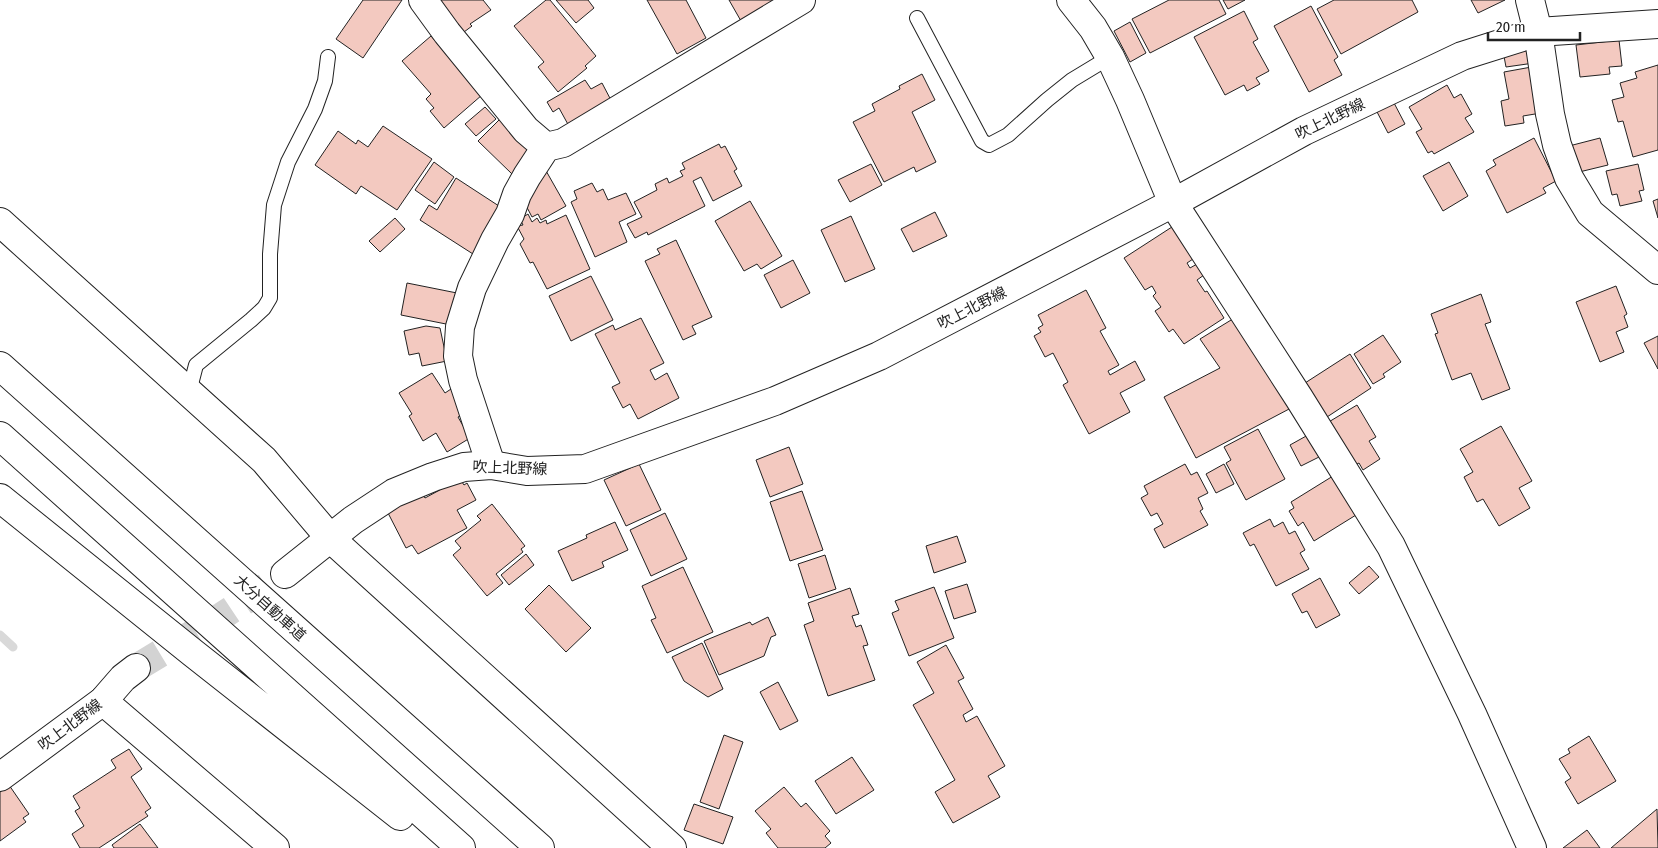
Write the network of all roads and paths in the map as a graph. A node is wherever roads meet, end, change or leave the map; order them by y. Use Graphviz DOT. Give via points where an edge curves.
graph roads {
  1 [pos="423,0"];
  2 [pos="801,0"];
  3 [pos="1071,0"];
  4 [pos="1530,0"];
  5 [pos="917,18"];
  6 [pos="1658,24"];
  7 [pos="1538,32"];
  8 [pos="328,57"];
  9 [pos="1110,57"];
  10 [pos="546,147"];
  11 [pos="1174,203"];
  12 [pos="0,222"];
  13 [pos="1658,270"];
  14 [pos="0,366"];
  15 [pos="189,392"];
  16 [pos="0,436"];
  17 [pos="492,466"];
  18 [pos="0,498"];
  19 [pos="330,538"];
  20 [pos="285,574"];
  21 [pos="136,668"];
  22 [pos="103,701"];
  23 [pos="0,777"];
  24 [pos="275,848"];
  25 [pos="440,848"];
  26 [pos="461,848"];
  27 [pos="540,848"];
  28 [pos="672,848"];
  29 [pos="1532,848"];
  1 -- 10 [label="main road" via="526,130"];
  2 -- 10 [label="main road" via="563,143"];
  3 -- 9 [label="main road"];
  4 -- 7 [label="main road"];
  5 -- 9 [label="lane" via="982,141 989,145 1008,135 1072,80"];
  6 -- 7 [label="main road, 吹上北野線"];
  7 -- 11 [label="main road, 吹上北野線" via="1462,56 1313,126"];
  7 -- 13 [label="main road" via="1550,114 1568,178 1590,213"];
  8 -- 15 [label="lane" via="325,81 315,109 288,162 274,205 270,298 251,320 196,365"];
  9 -- 11 [label="main road"];
  10 -- 17 [label="main road" via="517,194 472,288 460,327 458,356 463,380"];
  11 -- 17 [label="main road, 吹上北野線" via="879,356 775,401 584,469 527,471"];
  11 -- 29 [label="main road" via="1391,546"];
  12 -- 15 [label="main road"];
  14 -- 27 [label="main road, 大分自動車道"];
  15 -- 19 [label="main road" via="264,460"];
  16 -- 26 [label="main road"];
  17 -- 19 [label="main road, 吹上北野線" via="464,467 394,493"];
  18 -- 25 [label="main road"];
  19 -- 20 [label="main road, 吹上北野線"];
  19 -- 28 [label="main road"];
  21 -- 22 [label="main road, 吹上北野線"];
  22 -- 23 [label="main road, 吹上北野線"];
  22 -- 24 [label="main road"];
}
